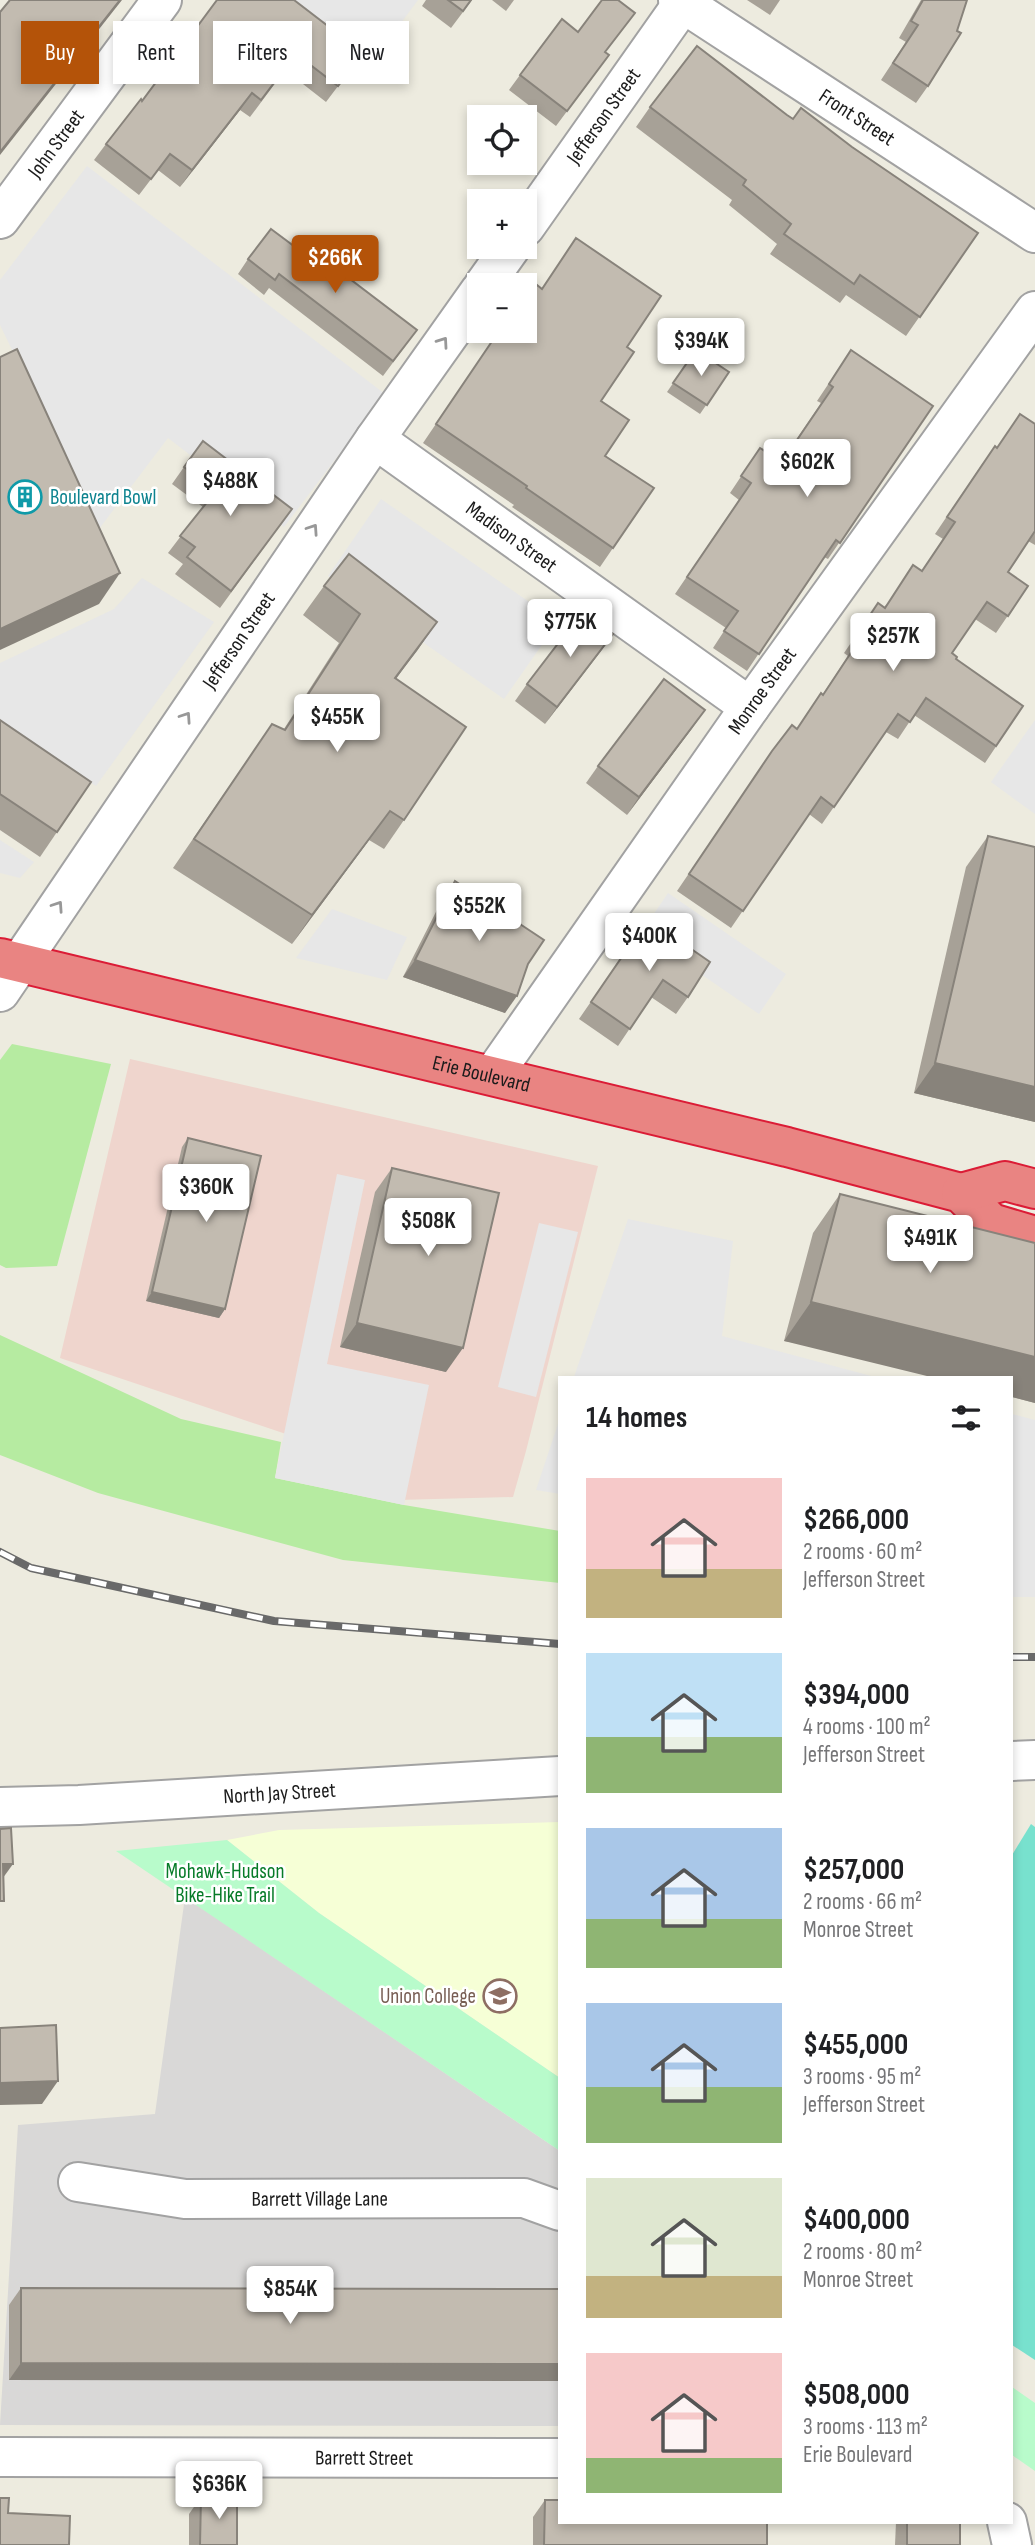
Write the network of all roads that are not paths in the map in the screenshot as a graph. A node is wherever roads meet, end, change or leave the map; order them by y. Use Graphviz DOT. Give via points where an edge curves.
graph roads {
  1 [pos="162,0"];
  2 [pos="681,2"];
  3 [pos="537,210"];
  4 [pos="0,219"];
  5 [pos="1035,233"];
  6 [pos="467,309"];
  7 [pos="1035,312"];
  8 [pos="375,439"];
  9 [pos="750,707"];
  10 [pos="7,971"];
  11 [pos="493,1075"];
  12 [pos="1035,1189"];
  13 [pos="961,1193"];
  14 [pos="1035,1236"];
  15 [pos="1035,1760"];
  16 [pos="1013,1761"];
  17 [pos="558,1776"];
  18 [pos="0,1807"];
  19 [pos="78,2182"];
  20 [pos="558,2210"];
  21 [pos="0,2457"];
  22 [pos="558,2458"];
  23 [pos="1007,2524"];
  24 [pos="1012,2545"];
  1 -- 4 [label="street, John Street"];
  2 -- 3 [label="street, Jefferson Street"];
  2 -- 5 [label="street, Front Street"];
  8 -- 6 [label="street, Jefferson Street, one-way"];
  7 -- 9 [label="street, Monroe Street"];
  8 -- 9 [label="street, Madison Street"];
  10 -- 8 [label="street, Jefferson Street, one-way"];
  9 -- 11 [label="street, Monroe Street"];
  10 -- 11 [label="highway, Erie Boulevard"];
  11 -- 13 [label="highway, Erie Boulevard"];
  12 -- 13 [label="highway" via="1005,1181"];
  13 -- 14 [label="highway" via="991,1223"];
  15 -- 16 [label="street"];
  17 -- 18 [label="street, North Jay Street"];
  19 -- 20 [label="street, Barrett Village Lane" via="185,2199 524,2198"];
  21 -- 22 [label="street, Barrett Street"];
  23 -- 24 [label="street"];
}
